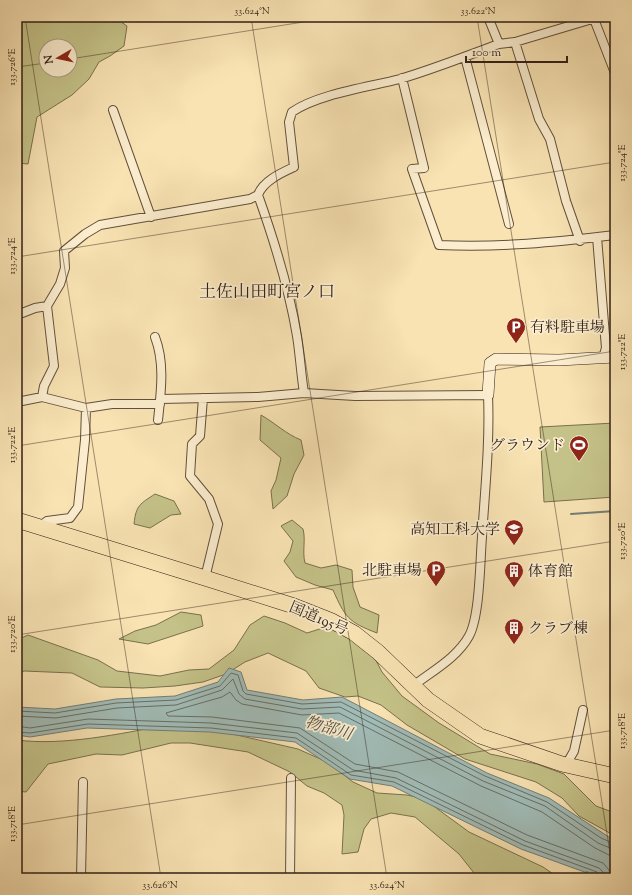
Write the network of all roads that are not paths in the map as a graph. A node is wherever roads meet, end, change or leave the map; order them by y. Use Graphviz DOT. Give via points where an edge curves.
graph roads {
  1 [pos="488,17"];
  2 [pos="596,18"];
  3 [pos="515,42"];
  4 [pos="499,44"];
  5 [pos="465,56"];
  6 [pos="615,73"];
  7 [pos="402,78"];
  8 [pos="113,110"];
  9 [pos="258,195"];
  10 [pos="151,217"];
  11 [pos="509,224"];
  12 [pos="615,235"];
  13 [pos="597,237"];
  14 [pos="580,240"];
  15 [pos="48,306"];
  16 [pos="17,315"];
  17 [pos="155,336"];
  18 [pos="615,357"];
  19 [pos="603,358"];
  20 [pos="304,393"];
  21 [pos="488,395"];
  22 [pos="42,397"];
  23 [pos="203,398"];
  24 [pos="160,401"];
  25 [pos="17,402"];
  26 [pos="86,408"];
  27 [pos="158,420"];
  28 [pos="17,520"];
  29 [pos="40,526"];
  30 [pos="206,578"];
  31 [pos="413,686"];
  32 [pos="583,710"];
  33 [pos="566,765"];
  34 [pos="615,776"];
  35 [pos="292,778"];
  36 [pos="83,782"];
  37 [pos="81,878"];
  38 [pos="290,878"];
  1 -- 4 [label="street"];
  2 -- 3 [label="street"];
  2 -- 6 [label="street"];
  3 -- 4 [label="street"];
  3 -- 14 [label="street" via="539,119 550,139 566,201"];
  4 -- 5 [label="street"];
  5 -- 7 [label="street"];
  5 -- 11 [label="street"];
  7 -- 9 [label="street" via="298,107 292,112 289,122 294,167 277,174"];
  7 -- 14 [label="street" via="424,168 412,169 439,245 512,245"];
  8 -- 10 [label="street"];
  9 -- 10 [label="street" via="250,199"];
  9 -- 20 [label="street" via="273,237 297,336"];
  10 -- 15 [label="street" via="100,225 64,251 65,268"];
  12 -- 13 [label="street"];
  13 -- 14 [label="street"];
  13 -- 19 [label="street" via="606,348"];
  15 -- 16 [label="street"];
  15 -- 22 [label="street" via="54,366 44,386"];
  17 -- 24 [label="street" via="160,350"];
  18 -- 19 [label="main road"];
  19 -- 21 [label="main road" via="496,359 490,363"];
  20 -- 21 [label="street" via="355,396"];
  20 -- 23 [label="street"];
  21 -- 31 [label="street" via="490,426 479,583 473,626 469,636 452,657"];
  22 -- 25 [label="street"];
  22 -- 26 [label="street"];
  23 -- 24 [label="street"];
  23 -- 30 [label="street" via="200,436 192,444 190,476 209,499 218,524"];
  24 -- 26 [label="street"];
  24 -- 27 [label="street"];
  26 -- 29 [label="street" via="78,507 70,518 47,521"];
  28 -- 29 [label="highway, 国道195号"];
  29 -- 30 [label="highway, 国道195号"];
  30 -- 31 [label="highway, 国道195号" via="332,621 354,633 378,652"];
  31 -- 33 [label="highway, 国道195号" via="447,714 480,736"];
  32 -- 33 [label="street" via="574,751"];
  33 -- 34 [label="highway, 国道195号"];
  35 -- 38 [label="street"];
  36 -- 37 [label="street"];
}
